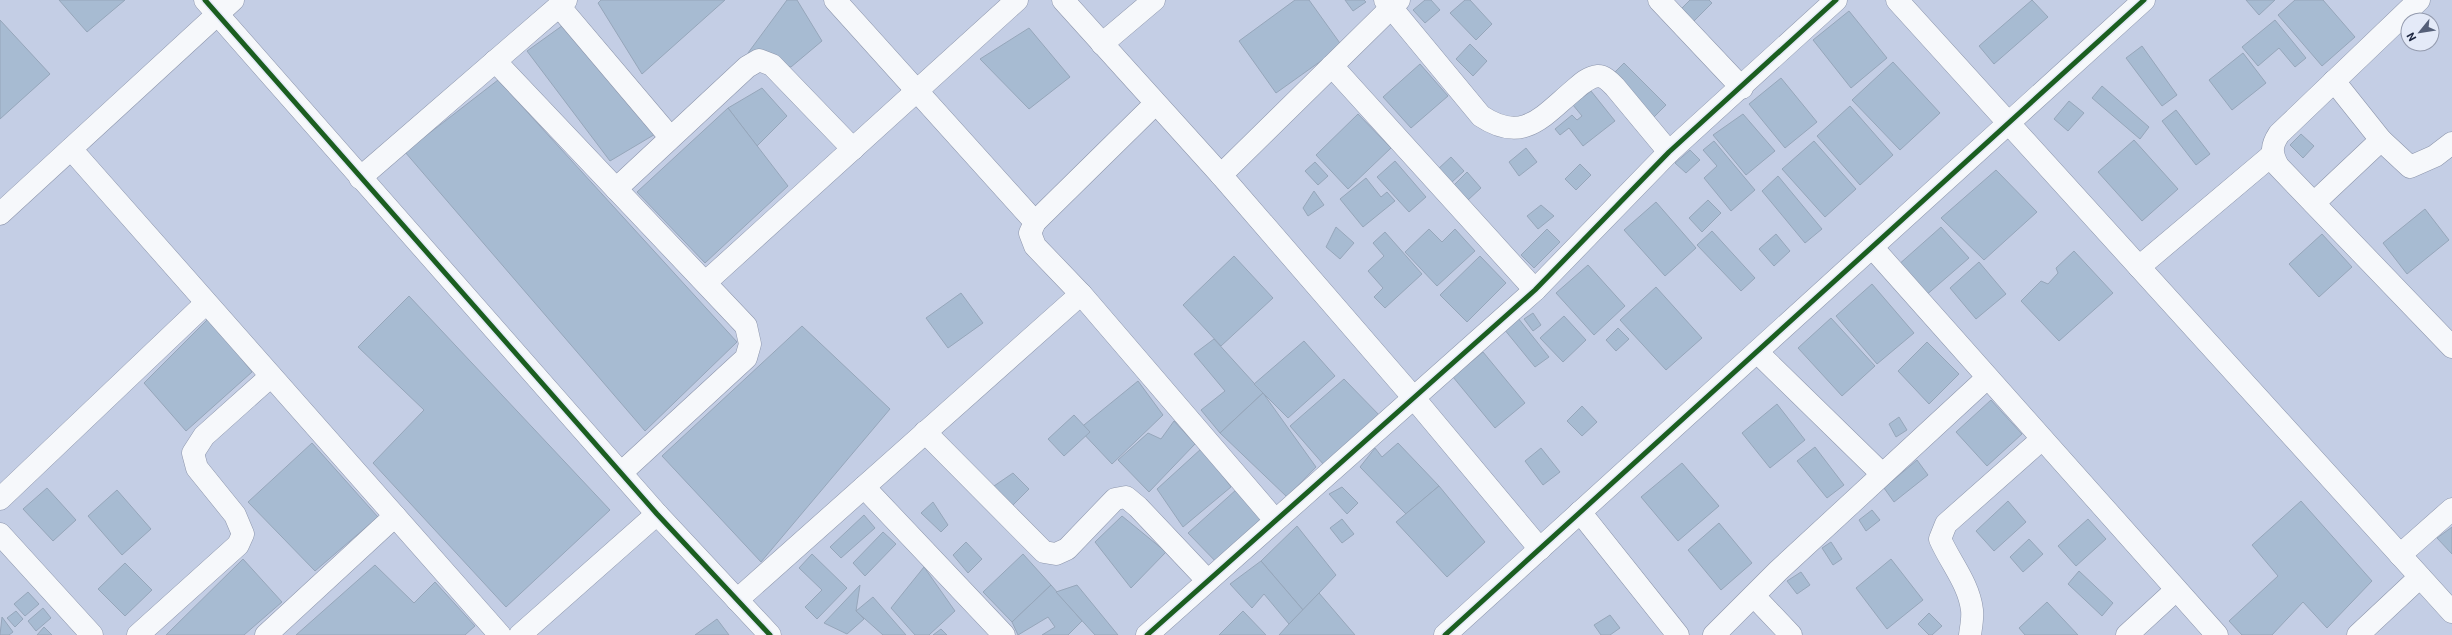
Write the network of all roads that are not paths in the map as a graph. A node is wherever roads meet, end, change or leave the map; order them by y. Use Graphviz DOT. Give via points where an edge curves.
graph roads {
  1 [pos="233,0"];
  2 [pos="834,0"];
  3 [pos="1017,0"];
  4 [pos="1063,0"];
  5 [pos="1154,0"];
  6 [pos="1659,0"];
  7 [pos="1836,0"];
  8 [pos="1897,0"];
  9 [pos="2144,0"];
  10 [pos="2419,0"];
  11 [pos="562,3"];
  12 [pos="1391,3"];
  13 [pos="211,7"];
  14 [pos="1102,44"];
  15 [pos="495,61"];
  16 [pos="1332,66"];
  17 [pos="2334,81"];
  18 [pos="1742,88"];
  19 [pos="918,91"];
  20 [pos="1155,104"];
  21 [pos="2009,123"];
  22 [pos="670,137"];
  23 [pos="2381,140"];
  24 [pos="2452,143"];
  25 [pos="71,149"];
  26 [pos="853,149"];
  27 [pos="1669,152"];
  28 [pos="2272,155"];
  29 [pos="1221,175"];
  30 [pos="360,178"];
  31 [pos="616,189"];
  32 [pos="2314,203"];
  33 [pos="0,214"];
  34 [pos="1034,222"];
  35 [pos="1872,247"];
  36 [pos="2139,267"];
  37 [pos="706,282"];
  38 [pos="1535,290"];
  39 [pos="1080,294"];
  40 [pos="206,303"];
  41 [pos="2452,347"];
  42 [pos="1757,352"];
  43 [pos="271,376"];
  44 [pos="1987,378"];
  45 [pos="1413,397"];
  46 [pos="925,432"];
  47 [pos="2042,439"];
  48 [pos="621,473"];
  49 [pos="1882,474"];
  50 [pos="864,487"];
  51 [pos="0,499"];
  52 [pos="2452,509"];
  53 [pos="1580,512"];
  54 [pos="657,514"];
  55 [pos="395,516"];
  56 [pos="1276,520"];
  57 [pos="0,534"];
  58 [pos="1540,549"];
  59 [pos="2400,555"];
  60 [pos="2420,577"];
  61 [pos="1207,580"];
  62 [pos="2176,590"];
  63 [pos="1754,596"];
  64 [pos="737,600"];
  65 [pos="2452,612"];
  66 [pos="92,635"];
  67 [pos="138,635"];
  68 [pos="266,635"];
  69 [pos="500,635"];
  70 [pos="520,635"];
  71 [pos="770,635"];
  72 [pos="1004,635"];
  73 [pos="1147,635"];
  74 [pos="1445,635"];
  75 [pos="1678,635"];
  76 [pos="1714,635"];
  77 [pos="1791,635"];
  78 [pos="1970,635"];
  79 [pos="2127,635"];
  80 [pos="2217,635"];
  81 [pos="2358,635"];
  1 -- 13 [label="street"];
  2 -- 19 [label="street"];
  3 -- 19 [label="street"];
  4 -- 14 [label="street"];
  5 -- 14 [label="street"];
  6 -- 18 [label="street"];
  7 -- 18 [label="street"];
  8 -- 21 [label="street"];
  9 -- 21 [label="street"];
  10 -- 17 [label="street"];
  11 -- 15 [label="street"];
  11 -- 22 [label="street"];
  12 -- 16 [label="street"];
  12 -- 27 [label="street" via="1481,116 1493,124 1512,129 1534,124 1587,80 1598,76 1616,87"];
  13 -- 25 [label="street"];
  13 -- 30 [label="street"];
  14 -- 20 [label="street"];
  15 -- 30 [label="street"];
  15 -- 31 [label="street"];
  16 -- 29 [label="street"];
  16 -- 38 [label="street"];
  17 -- 23 [label="street"];
  17 -- 28 [label="street" via="2279,134 2273,143"];
  18 -- 27 [label="street"];
  19 -- 26 [label="street"];
  19 -- 34 [label="street"];
  20 -- 29 [label="street"];
  20 -- 34 [label="street"];
  21 -- 35 [label="street"];
  21 -- 36 [label="street"];
  22 -- 26 [label="street" via="747,67 759,60 772,65"];
  22 -- 31 [label="street"];
  23 -- 24 [label="street" via="2410,168 2435,156"];
  23 -- 32 [label="street"];
  25 -- 33 [label="street"];
  25 -- 40 [label="street"];
  26 -- 37 [label="street"];
  27 -- 38 [label="street"];
  28 -- 32 [label="street" via="2278,166"];
  28 -- 36 [label="street"];
  29 -- 45 [label="street"];
  30 -- 48 [label="street"];
  31 -- 37 [label="street"];
  32 -- 41 [label="street"];
  34 -- 39 [label="street" via="1030,233 1035,246"];
  35 -- 42 [label="street"];
  35 -- 44 [label="street"];
  36 -- 59 [label="street"];
  37 -- 48 [label="street" via="746,326 750,344 746,358"];
  38 -- 45 [label="street"];
  39 -- 46 [label="street"];
  39 -- 56 [label="street"];
  40 -- 43 [label="street"];
  40 -- 51 [label="street"];
  42 -- 49 [label="street"];
  42 -- 53 [label="street"];
  43 -- 55 [label="street"];
  43 -- 67 [label="street" via="204,436 194,453 197,468 235,515 243,534 238,545"];
  44 -- 47 [label="street"];
  44 -- 49 [label="street"];
  45 -- 56 [label="street"];
  45 -- 58 [label="street"];
  46 -- 50 [label="street"];
  46 -- 61 [label="street" via="1044,552 1056,554 1067,549 1116,499 1126,497"];
  47 -- 62 [label="street"];
  47 -- 78 [label="street" via="1946,524 1940,539 1966,588 1972,610"];
  48 -- 54 [label="street"];
  49 -- 63 [label="street"];
  50 -- 64 [label="street"];
  50 -- 72 [label="street"];
  52 -- 59 [label="street"];
  53 -- 58 [label="street"];
  53 -- 75 [label="street"];
  54 -- 64 [label="street"];
  54 -- 70 [label="street"];
  55 -- 68 [label="street"];
  55 -- 69 [label="street"];
  56 -- 61 [label="street"];
  57 -- 66 [label="street"];
  58 -- 74 [label="street"];
  59 -- 60 [label="street"];
  60 -- 65 [label="street"];
  60 -- 81 [label="street"];
  61 -- 73 [label="street"];
  62 -- 79 [label="street"];
  62 -- 80 [label="street"];
  63 -- 76 [label="street"];
  63 -- 77 [label="street"];
  64 -- 71 [label="street"];
}
